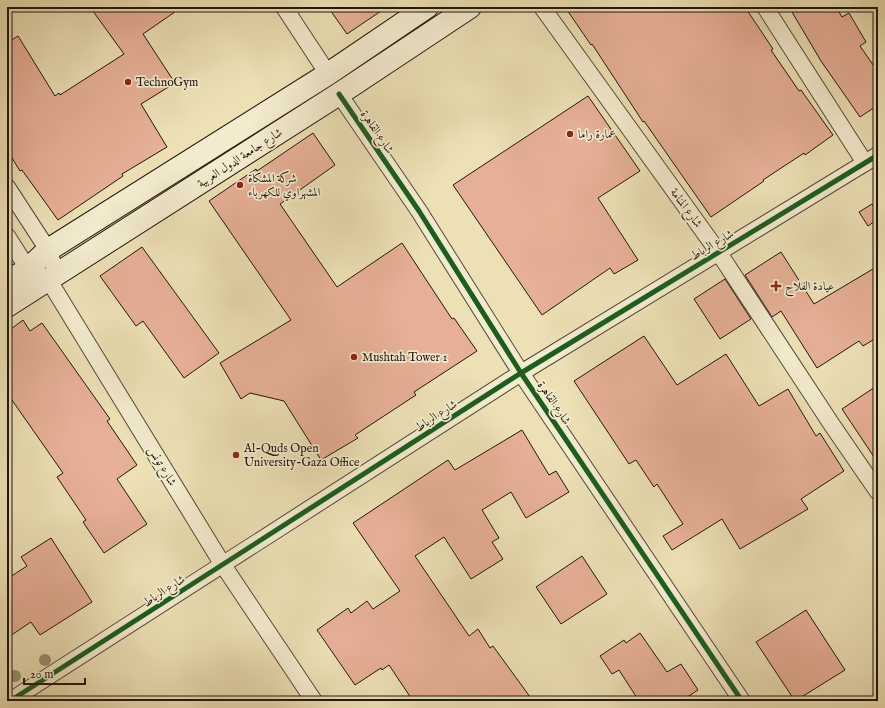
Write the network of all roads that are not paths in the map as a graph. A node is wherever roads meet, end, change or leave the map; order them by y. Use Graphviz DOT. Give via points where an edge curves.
graph roads {
  1 [pos="284,7"];
  2 [pos="426,7"];
  3 [pos="470,7"];
  4 [pos="542,7"];
  5 [pos="765,7"];
  6 [pos="328,74"];
  7 [pos="339,94"];
  8 [pos="872,159"];
  9 [pos="7,187"];
  10 [pos="7,236"];
  11 [pos="48,250"];
  12 [pos="719,253"];
  13 [pos="28,268"];
  14 [pos="52,277"];
  15 [pos="7,282"];
  16 [pos="7,306"];
  17 [pos="521,372"];
  18 [pos="878,492"];
  19 [pos="223,565"];
  20 [pos="10,701"];
  21 [pos="314,701"];
  22 [pos="742,701"];
  1 -- 6 [label="street"];
  2 -- 6 [label="main road, شارع جامعة الدول العربية"];
  3 -- 7 [label="main road, شارع جامعة الدول العربية"];
  4 -- 12 [label="street, شارع المنامة"];
  5 -- 8 [label="street"];
  6 -- 11 [label="main road, شارع جامعة الدول العربية"];
  7 -- 14 [label="main road, شارع جامعة الدول العربية"];
  7 -- 17 [label="street, شارع القاهرة" via="419,211"];
  8 -- 12 [label="street, شارع الرباط"];
  9 -- 11 [label="street, شارع تونس"];
  10 -- 13 [label="street, شارع تونس"];
  11 -- 13 [label="main road, شارع جامعة الدول العربية"];
  11 -- 14 [label="street, شارع تونس"];
  12 -- 17 [label="street, شارع الرباط"];
  12 -- 18 [label="street, شارع المنامة"];
  13 -- 14 [label="street, شارع تونس"];
  13 -- 15 [label="main road, شارع جامعة الدول العربية"];
  14 -- 16 [label="main road, شارع جامعة الدول العربية"];
  14 -- 19 [label="street, شارع تونس"];
  17 -- 19 [label="street, شارع الرباط"];
  17 -- 22 [label="street, شارع القاهرة"];
  19 -- 20 [label="street, شارع الرباط"];
  19 -- 21 [label="street, شارع تونس"];
}
